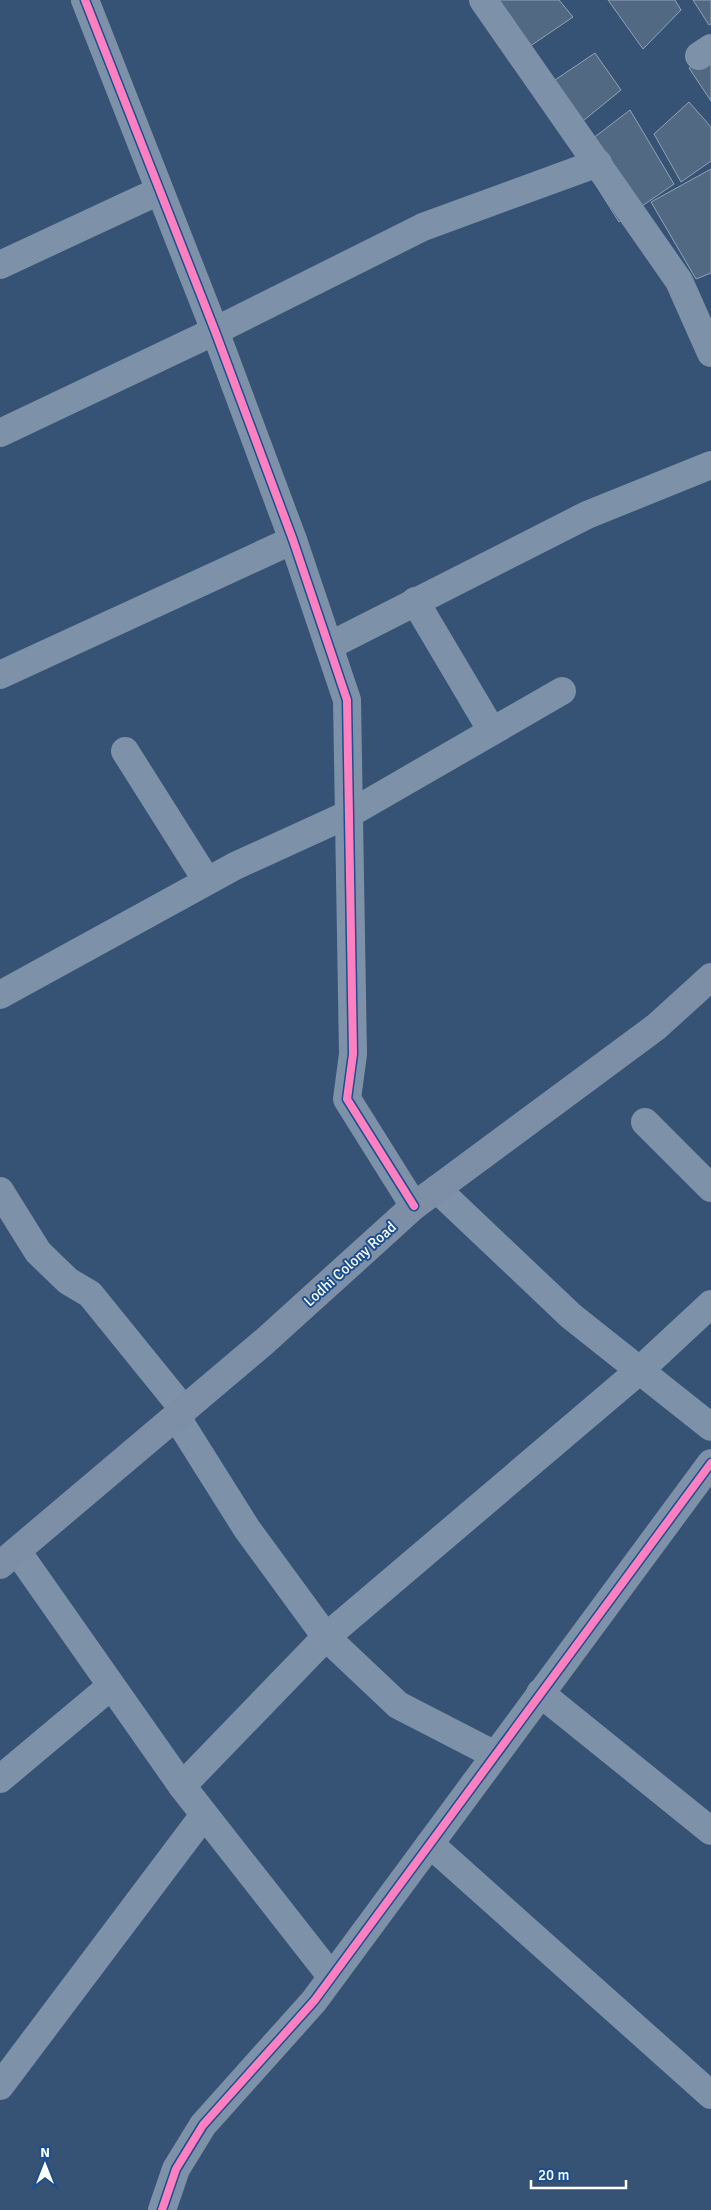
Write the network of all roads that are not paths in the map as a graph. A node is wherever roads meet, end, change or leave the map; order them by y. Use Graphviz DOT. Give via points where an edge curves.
graph roads {
  1 [pos="85,0"];
  2 [pos="483,0"];
  3 [pos="598,163"];
  4 [pos="158,191"];
  5 [pos="0,265"];
  6 [pos="215,331"];
  7 [pos="711,353"];
  8 [pos="0,433"];
  9 [pos="711,465"];
  10 [pos="293,540"];
  11 [pos="415,601"];
  12 [pos="329,646"];
  13 [pos="0,675"];
  14 [pos="562,691"];
  15 [pos="492,731"];
  16 [pos="125,750"];
  17 [pos="349,814"];
  18 [pos="207,881"];
  19 [pos="711,977"];
  20 [pos="0,995"];
  21 [pos="645,1122"];
  22 [pos="711,1188"];
  23 [pos="437,1189"];
  24 [pos="0,1192"];
  25 [pos="414,1206"];
  26 [pos="711,1304"];
  27 [pos="640,1370"];
  28 [pos="180,1413"];
  29 [pos="711,1426"];
  30 [pos="711,1463"];
  31 [pos="8,1558"];
  32 [pos="326,1637"];
  33 [pos="111,1686"];
  34 [pos="540,1693"];
  35 [pos="495,1755"];
  36 [pos="0,1779"];
  37 [pos="182,1786"];
  38 [pos="204,1815"];
  39 [pos="711,1831"];
  40 [pos="430,1844"];
  41 [pos="330,1976"];
  42 [pos="0,2086"];
  43 [pos="711,2095"];
  44 [pos="162,2210"];
  1 -- 4 [label="street"];
  2 -- 3 [label="street"];
  3 -- 6 [label="street" via="423,227"];
  3 -- 7 [label="street" via="680,281"];
  4 -- 5 [label="street"];
  4 -- 6 [label="street"];
  6 -- 8 [label="street"];
  6 -- 10 [label="street"];
  9 -- 11 [label="street" via="587,515"];
  10 -- 12 [label="street"];
  10 -- 13 [label="street"];
  11 -- 12 [label="street"];
  11 -- 15 [label="street"];
  12 -- 17 [label="street" via="347,700"];
  14 -- 15 [label="street"];
  15 -- 17 [label="street"];
  16 -- 18 [label="street"];
  17 -- 18 [label="street"];
  17 -- 25 [label="street" via="353,1054 347,1099"];
  18 -- 20 [label="street"];
  19 -- 23 [label="main road, Lodhi Colony Road" via="656,1027"];
  21 -- 22 [label="street"];
  23 -- 25 [label="main road, Lodhi Colony Road"];
  23 -- 27 [label="street" via="571,1316"];
  24 -- 28 [label="street" via="38,1252 68,1280 90,1294"];
  25 -- 28 [label="main road, Lodhi Colony Road"];
  26 -- 27 [label="street"];
  27 -- 29 [label="street"];
  27 -- 32 [label="street"];
  28 -- 31 [label="main road, Lodhi Colony Road"];
  28 -- 32 [label="street" via="247,1529"];
  30 -- 34 [label="street"];
  31 -- 33 [label="street"];
  32 -- 35 [label="street" via="398,1705"];
  32 -- 37 [label="street"];
  33 -- 36 [label="street"];
  33 -- 37 [label="street"];
  34 -- 35 [label="street"];
  34 -- 39 [label="street"];
  35 -- 40 [label="street"];
  37 -- 38 [label="street"];
  38 -- 41 [label="street"];
  38 -- 42 [label="street"];
  40 -- 41 [label="street"];
  40 -- 43 [label="street"];
  41 -- 44 [label="street" via="314,2001 203,2124 176,2169"];
}
